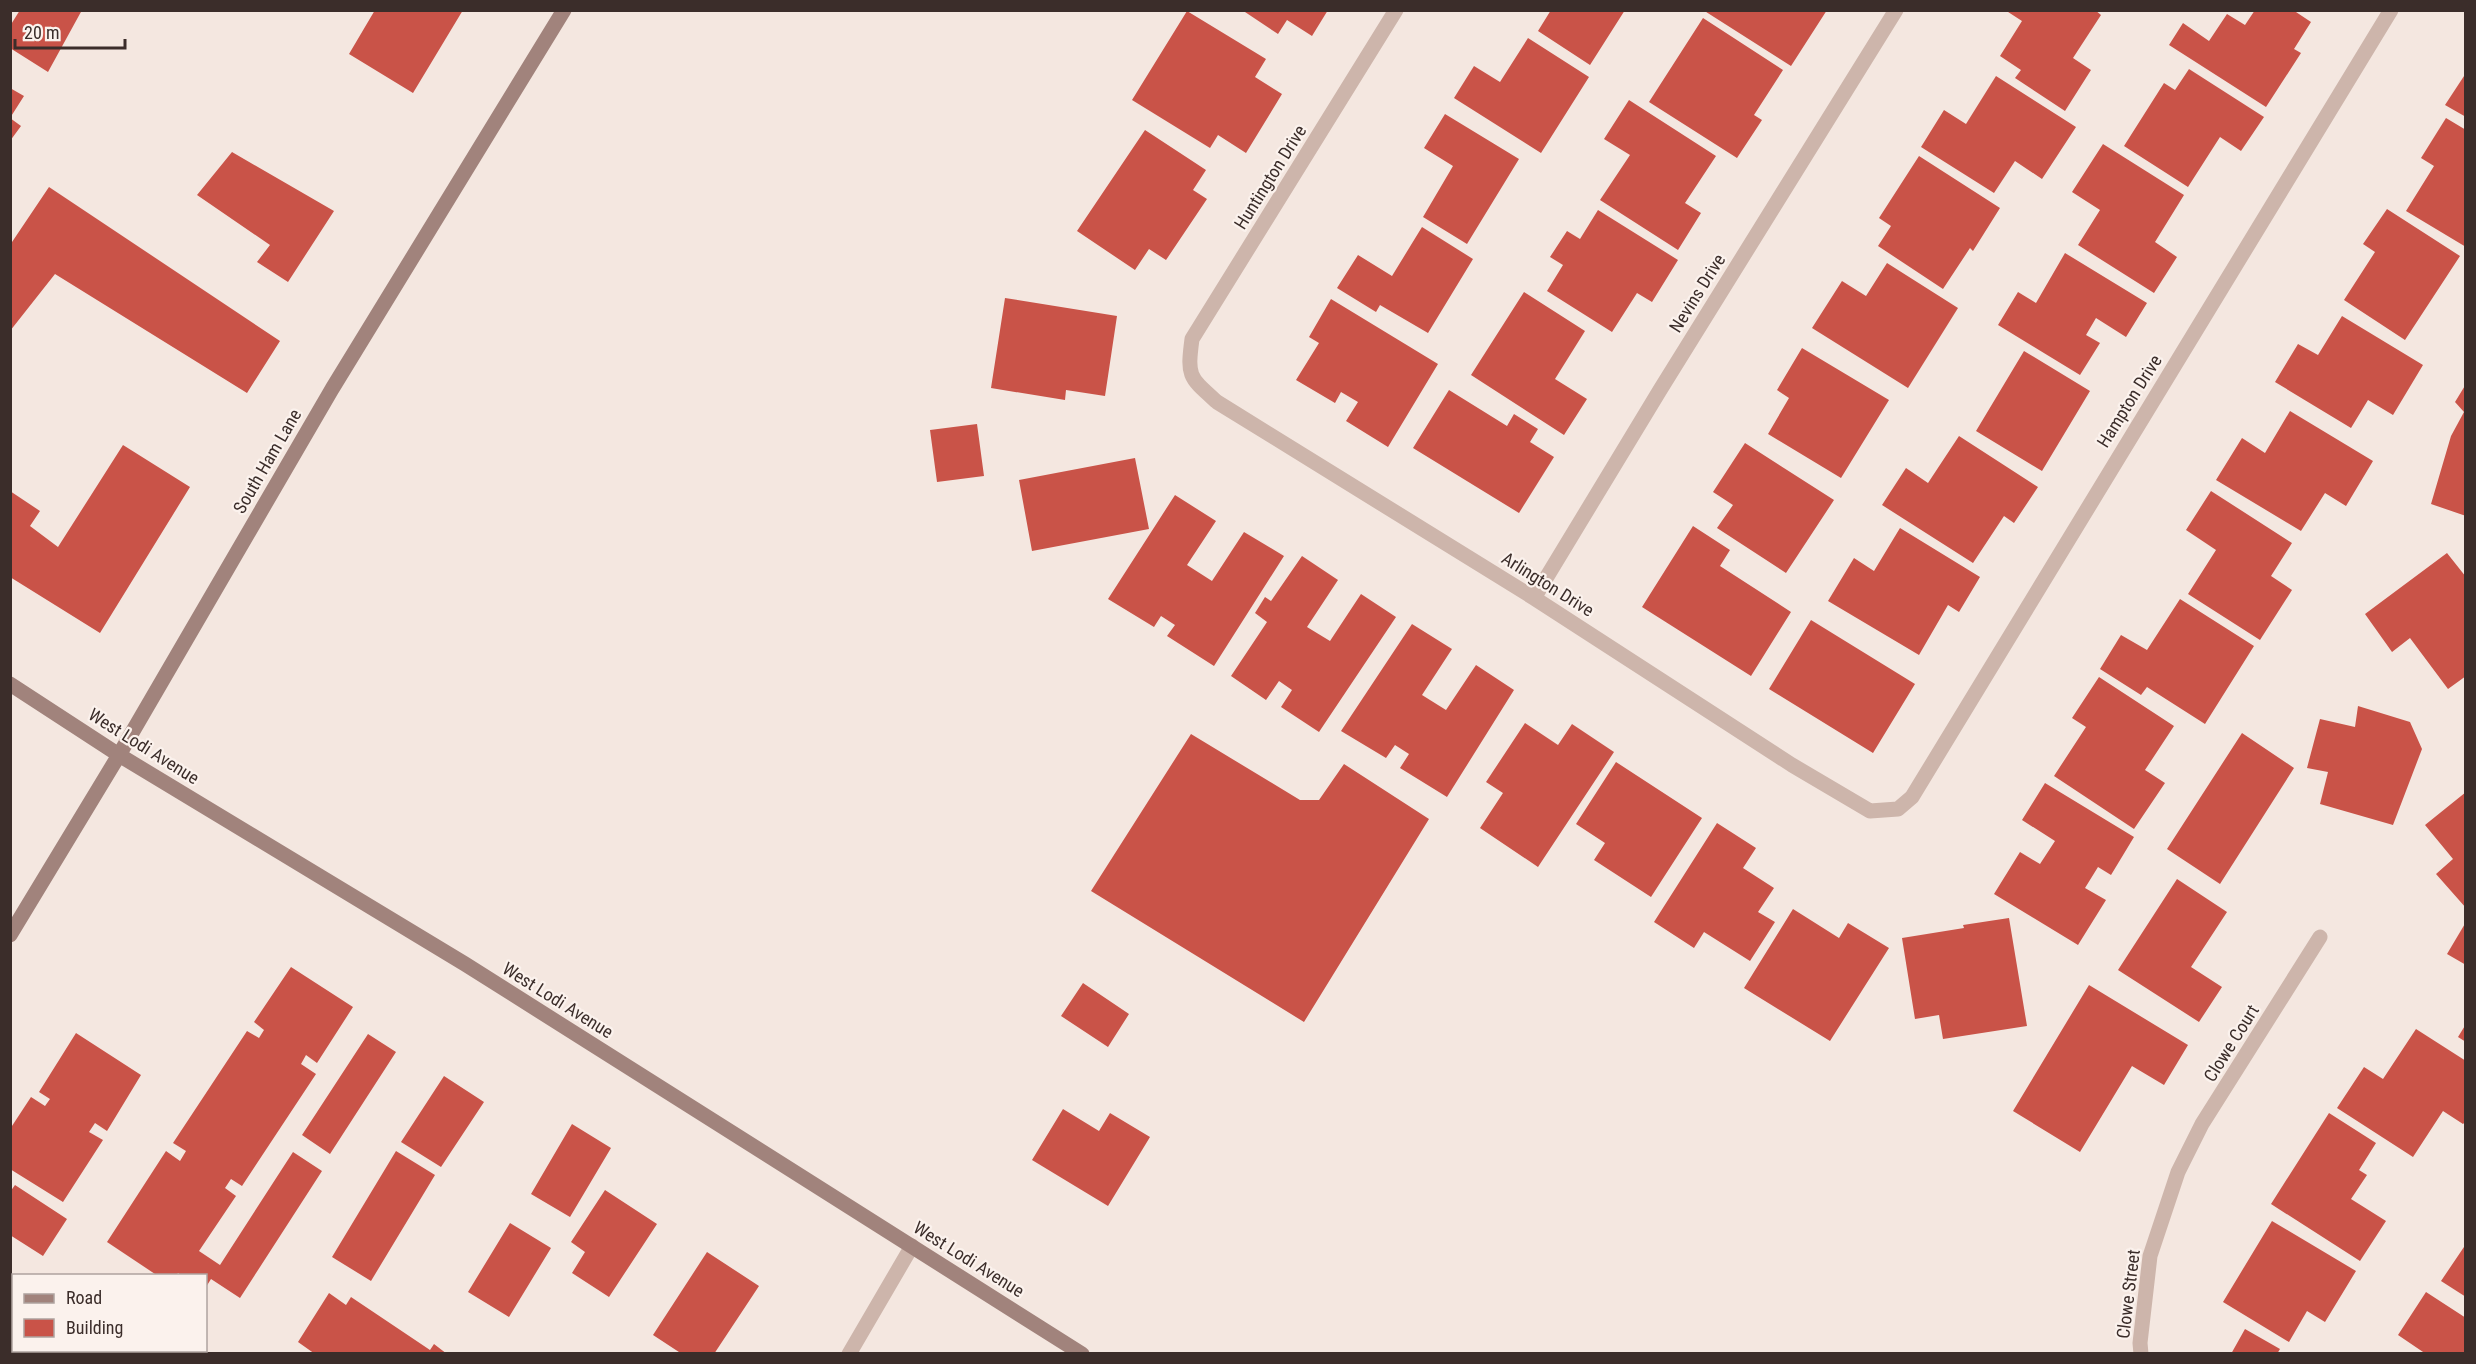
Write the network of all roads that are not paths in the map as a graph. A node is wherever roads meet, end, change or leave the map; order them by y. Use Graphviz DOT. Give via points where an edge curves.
graph roads {
  1 [pos="564,10"];
  2 [pos="1396,10"];
  3 [pos="1896,10"];
  4 [pos="2391,10"];
  5 [pos="1188,368"];
  6 [pos="1534,598"];
  7 [pos="10,684"];
  8 [pos="119,755"];
  9 [pos="1898,809"];
  10 [pos="10,935"];
  11 [pos="2320,937"];
  12 [pos="2178,1172"];
  13 [pos="912,1246"];
  14 [pos="849,1353"];
  15 [pos="1082,1353"];
  16 [pos="2141,1353"];
  1 -- 8 [label="main road, South Ham Lane" via="332,388"];
  2 -- 5 [label="street, Huntington Drive" via="1192,339"];
  3 -- 6 [label="street, Nevins Drive"];
  4 -- 9 [label="street, Hampton Drive" via="1912,797"];
  5 -- 6 [label="street, Arlington Drive" via="1194,381 1217,402"];
  6 -- 9 [label="street, Arlington Drive" via="1870,811"];
  7 -- 8 [label="main road, West Lodi Avenue"];
  8 -- 10 [label="main road, South Ham Lane"];
  8 -- 13 [label="main road, West Lodi Avenue" via="465,964"];
  11 -- 12 [label="street, Clowe Court" via="2202,1124"];
  12 -- 16 [label="street, Clowe Street" via="2150,1256"];
  13 -- 14 [label="street"];
  13 -- 15 [label="main road, West Lodi Avenue"];
}
